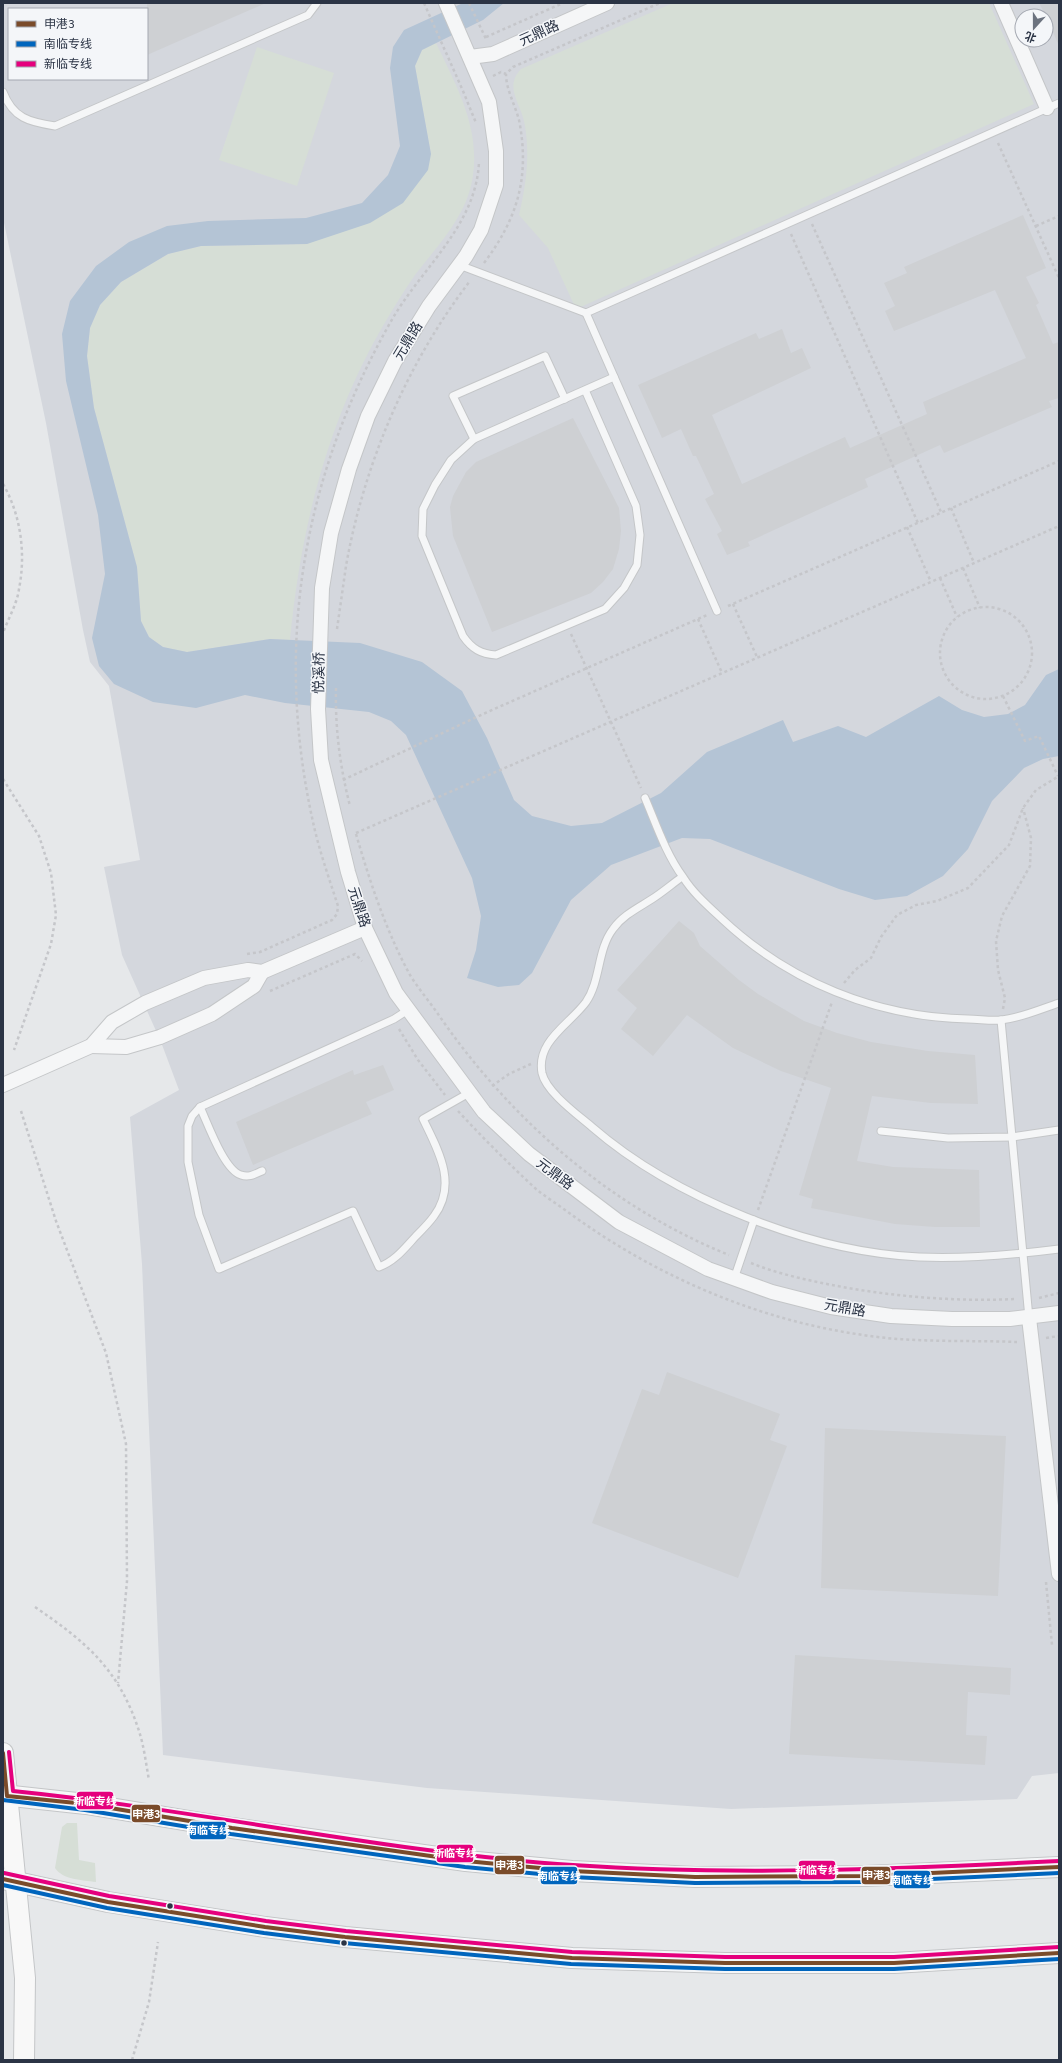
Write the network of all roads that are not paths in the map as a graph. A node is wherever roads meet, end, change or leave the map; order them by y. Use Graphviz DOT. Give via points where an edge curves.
graph roads {
  1 [pos="317,3"];
  2 [pos="607,3"];
  3 [pos="1001,3"];
  4 [pos="446,4"];
  5 [pos="470,57"];
  6 [pos="3,92"];
  7 [pos="1053,106"];
  8 [pos="459,265"];
  9 [pos="586,313"];
  10 [pos="614,377"];
  11 [pos="585,390"];
  12 [pos="565,399"];
  13 [pos="474,439"];
  14 [pos="717,611"];
  15 [pos="319,638"];
  16 [pos="318,709"];
  17 [pos="645,798"];
  18 [pos="682,877"];
  19 [pos="365,928"];
  20 [pos="262,972"];
  21 [pos="1059,1003"];
  22 [pos="408,1010"];
  23 [pos="1001,1020"];
  24 [pos="91,1046"];
  25 [pos="3,1085"];
  26 [pos="469,1093"];
  27 [pos="200,1107"];
  28 [pos="881,1130"];
  29 [pos="1059,1130"];
  30 [pos="1012,1137"];
  31 [pos="262,1171"];
  32 [pos="754,1220"];
  33 [pos="1059,1249"];
  34 [pos="1023,1254"];
  35 [pos="734,1279"];
  36 [pos="1059,1313"];
  37 [pos="1030,1318"];
  38 [pos="1059,1574"];
  39 [pos="3,1753"];
  40 [pos="5,1795"];
  41 [pos="1059,1867"];
  42 [pos="10,1881"];
  43 [pos="1059,1953"];
  44 [pos="24,2060"];
  1 -- 6 [label="lane" via="308,15 55,126 32,122 16,112"];
  2 -- 5 [label="street, 元鼎路" via="493,54"];
  3 -- 7 [label="street"];
  4 -- 5 [label="street, 元鼎路"];
  5 -- 8 [label="street, 元鼎路" via="488,102 496,151 496,184 481,230"];
  7 -- 9 [label="lane"];
  8 -- 9 [label="lane"];
  8 -- 15 [label="street, 元鼎路" via="429,306 395,361 368,416 349,469 331,533 322,588"];
  9 -- 10 [label="lane"];
  10 -- 11 [label="lane"];
  10 -- 14 [label="lane"];
  11 -- 12 [label="lane"];
  11 -- 13 [label="lane" via="636,506 640,536 637,565 624,588 605,609 496,655 484,654 470,646 463,636 422,536 423,509 451,460"];
  12 -- 13 [label="lane"];
  12 -- 13 [label="lane" via="545,356 453,396"];
  15 -- 16 [label="street, 悦溪桥"];
  16 -- 19 [label="street, 元鼎路" via="323,767 348,872"];
  17 -- 18 [label="lane"];
  18 -- 23 [label="lane" via="701,900 738,934 809,981 849,998 902,1013"];
  18 -- 32 [label="lane" via="653,899 624,916 612,930 603,951 593,990 585,1004 549,1042 542,1059 542,1073 546,1084 606,1138 644,1166 693,1193"];
  19 -- 20 [label="street"];
  19 -- 22 [label="street, 元鼎路" via="396,993"];
  20 -- 24 [label="street" via="248,970 204,978 145,1003 112,1022"];
  20 -- 24 [label="street" via="254,986 218,1010 160,1037 126,1047"];
  21 -- 23 [label="lane"];
  22 -- 26 [label="street, 元鼎路"];
  22 -- 27 [label="lane" via="394,1019"];
  23 -- 30 [label="lane"];
  24 -- 25 [label="street"];
  26 -- 27 [label="lane" via="423,1119 441,1156 446,1179 443,1198 435,1216 390,1263 379,1267 353,1211 219,1269 199,1215 188,1162 188,1126"];
  26 -- 35 [label="street, 元鼎路" via="484,1112 529,1154 619,1222 708,1269"];
  27 -- 31 [label="lane" via="228,1166 240,1175 249,1176"];
  28 -- 30 [label="lane" via="948,1138"];
  29 -- 30 [label="lane"];
  30 -- 34 [label="lane"];
  32 -- 34 [label="lane" via="814,1240 868,1251 918,1257"];
  32 -- 35 [label="lane"];
  33 -- 34 [label="lane"];
  34 -- 37 [label="lane"];
  35 -- 37 [label="street, 元鼎路" via="831,1307 891,1316 952,1319"];
  36 -- 37 [label="street, 元鼎路"];
  37 -- 38 [label="street"];
  39 -- 40 [label="main road"];
  40 -- 41 [label="main road" via="86,1804 232,1828 466,1861 572,1871 695,1877 858,1876"];
  40 -- 42 [label="main road"];
  42 -- 43 [label="main road" via="108,1902 265,1927 572,1958 725,1963 894,1963"];
  42 -- 44 [label="main road" via="25,1978"];
}
